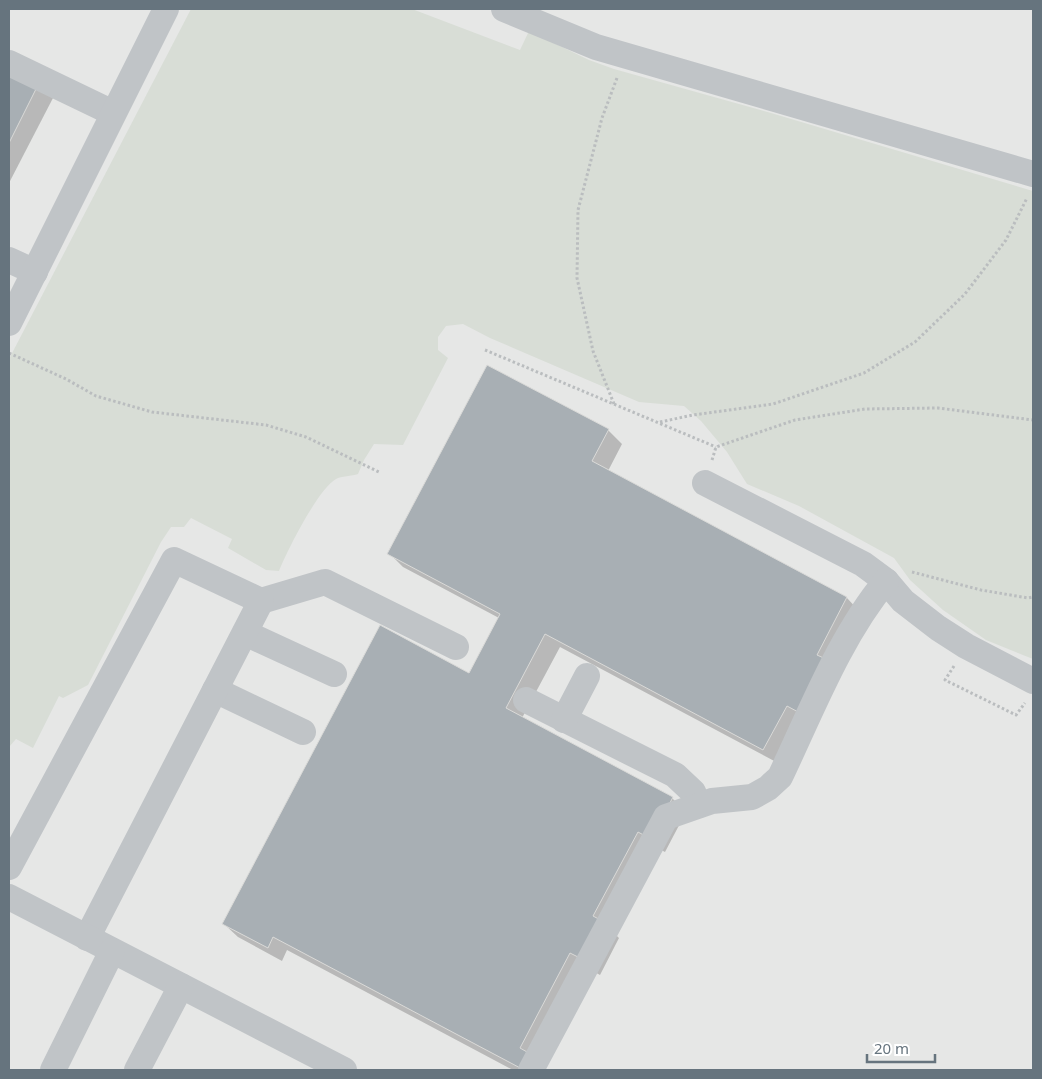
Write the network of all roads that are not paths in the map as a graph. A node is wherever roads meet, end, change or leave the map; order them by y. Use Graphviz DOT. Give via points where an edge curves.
graph roads {
  1 [pos="166,9"];
  2 [pos="504,9"];
  3 [pos="9,63"];
  4 [pos="113,113"];
  5 [pos="1031,184"];
  6 [pos="9,260"];
  7 [pos="34,272"];
  8 [pos="9,323"];
  9 [pos="705,483"];
  10 [pos="897,576"];
  11 [pos="262,601"];
  12 [pos="245,633"];
  13 [pos="456,647"];
  14 [pos="334,674"];
  15 [pos="587,676"];
  16 [pos="1033,681"];
  17 [pos="215,690"];
  18 [pos="526,700"];
  19 [pos="564,720"];
  20 [pos="303,732"];
  21 [pos="699,805"];
  22 [pos="9,867"];
  23 [pos="9,897"];
  24 [pos="87,938"];
  25 [pos="112,951"];
  26 [pos="181,986"];
  27 [pos="53,1070"];
  28 [pos="137,1070"];
  29 [pos="344,1070"];
  30 [pos="531,1070"];
  1 -- 4 [label="lane"];
  2 -- 5 [label="lane" via="596,47"];
  3 -- 4 [label="lane"];
  4 -- 7 [label="lane"];
  6 -- 7 [label="lane"];
  7 -- 8 [label="lane"];
  9 -- 10 [label="lane" via="863,564"];
  10 -- 16 [label="lane" via="903,601 966,646"];
  10 -- 21 [label="lane" via="877,592 844,642 780,777 752,798"];
  11 -- 12 [label="lane"];
  11 -- 13 [label="lane" via="325,582"];
  11 -- 22 [label="lane" via="174,560"];
  12 -- 14 [label="lane"];
  12 -- 17 [label="lane"];
  15 -- 19 [label="lane"];
  17 -- 20 [label="lane"];
  17 -- 24 [label="lane"];
  18 -- 19 [label="lane"];
  19 -- 21 [label="lane" via="675,775 693,792"];
  21 -- 30 [label="lane" via="666,817"];
  23 -- 24 [label="lane"];
  24 -- 25 [label="lane"];
  25 -- 26 [label="lane"];
  25 -- 27 [label="lane"];
  26 -- 28 [label="lane"];
  26 -- 29 [label="lane"];
}
